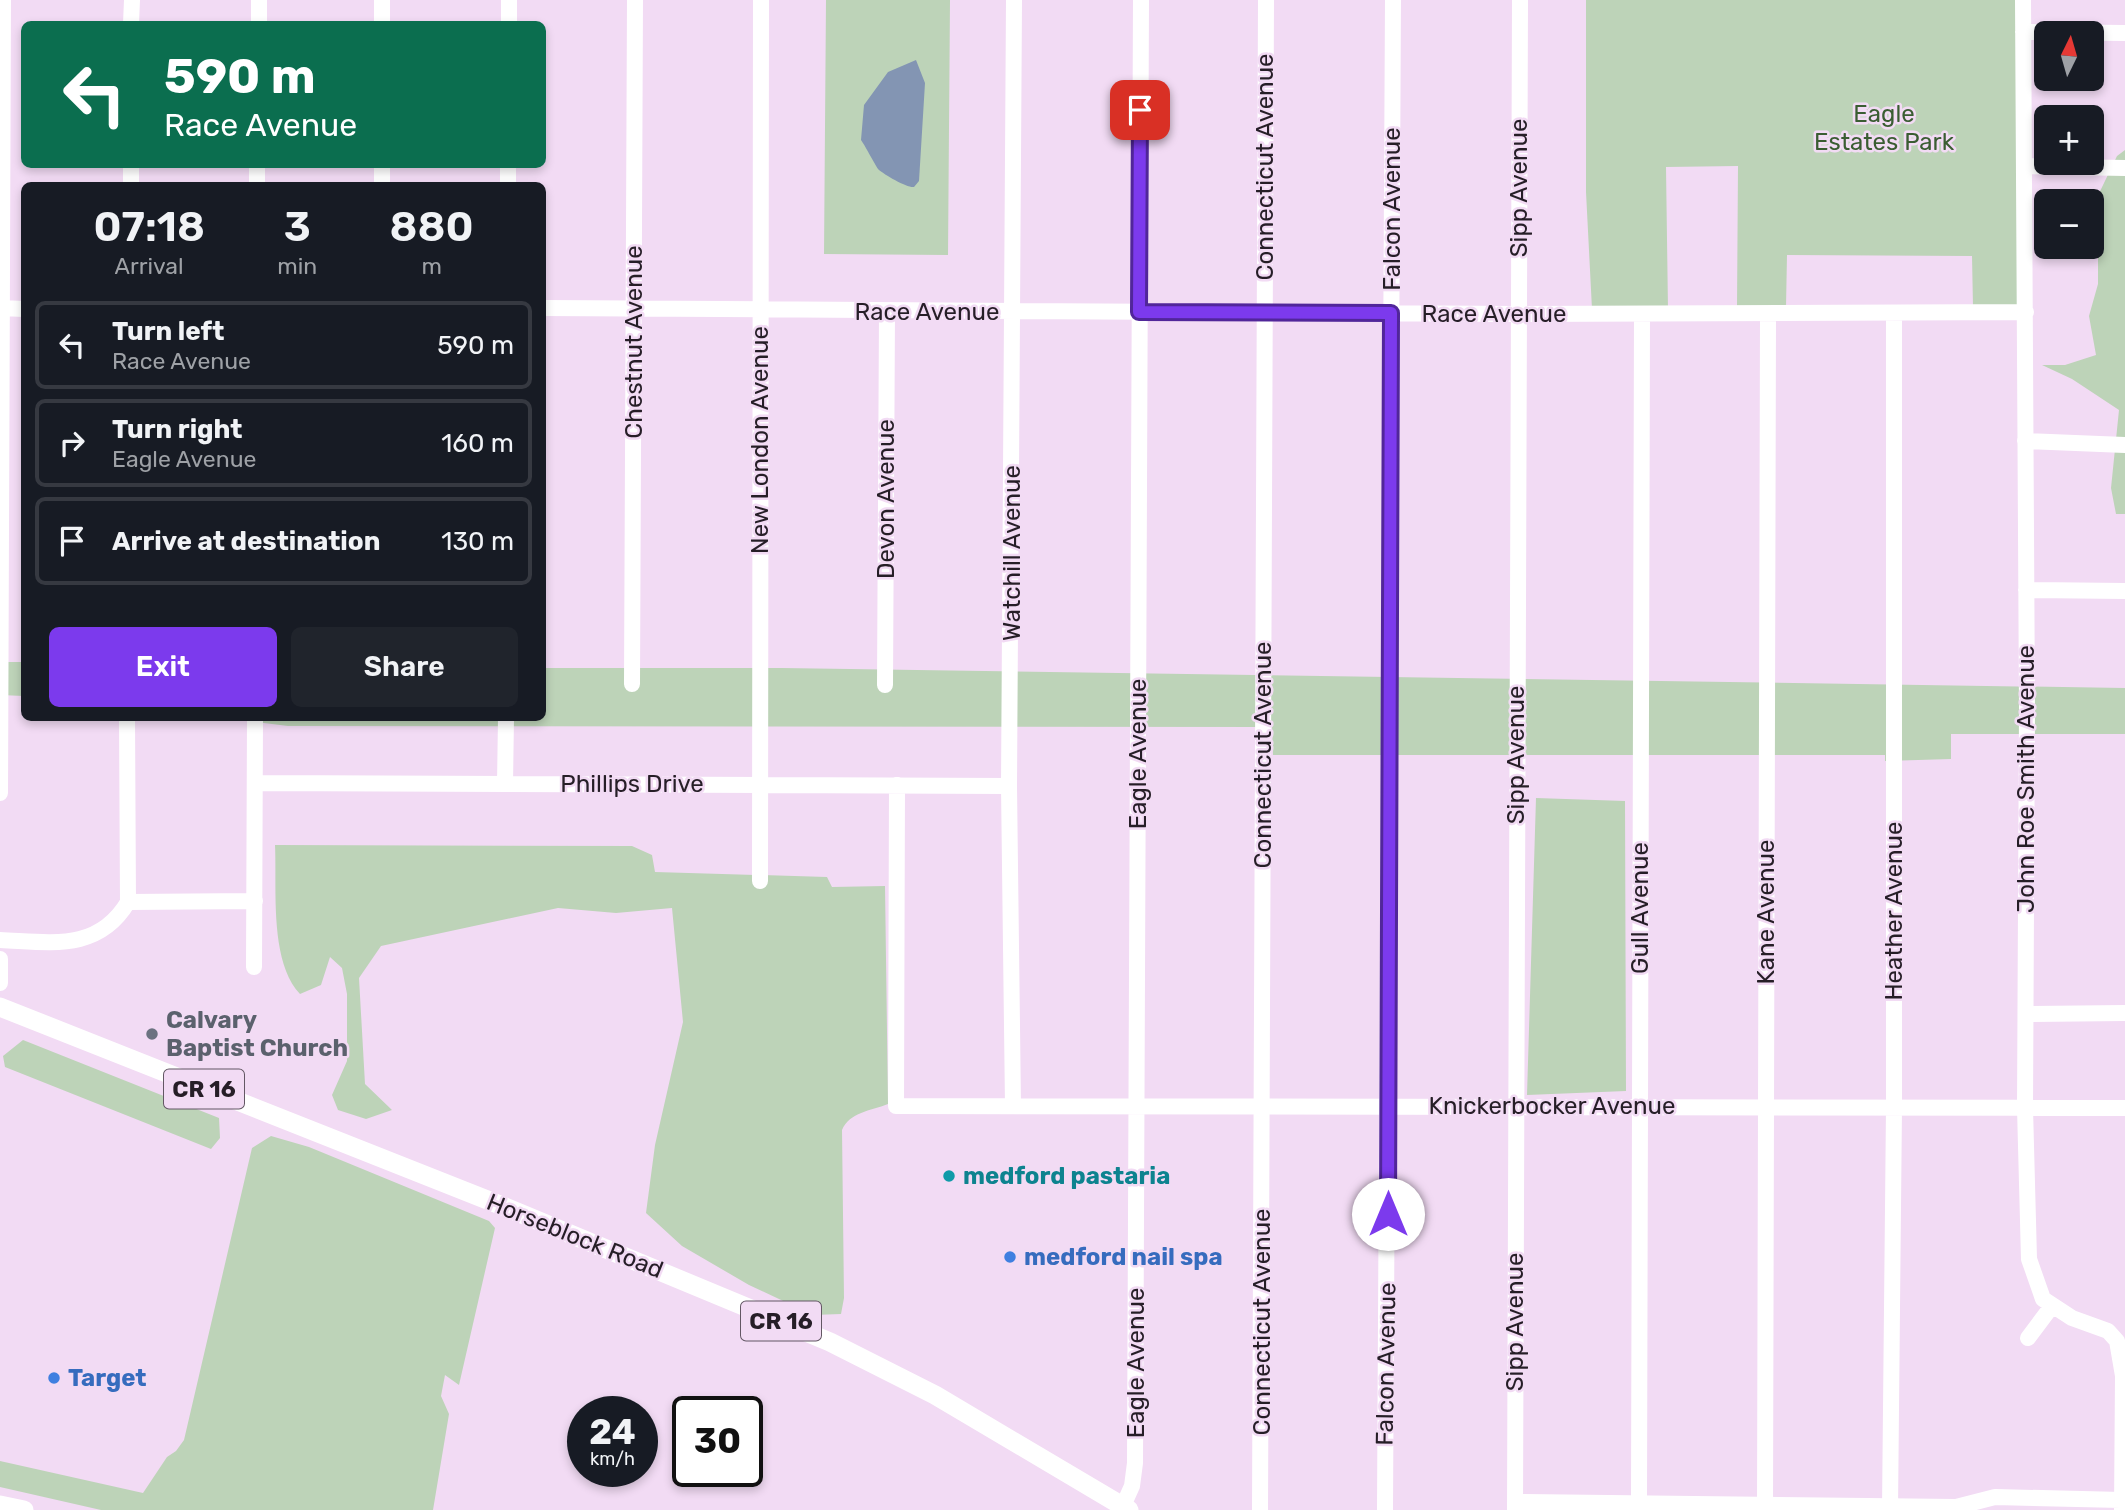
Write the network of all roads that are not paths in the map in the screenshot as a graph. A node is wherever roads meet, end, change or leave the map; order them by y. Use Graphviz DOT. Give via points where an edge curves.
graph roads {
  1 [pos="3,0"];
  2 [pos="132,0"];
  3 [pos="259,0"];
  4 [pos="382,0"];
  5 [pos="509,0"];
  6 [pos="635,0"];
  7 [pos="761,0"];
  8 [pos="1014,0"];
  9 [pos="1141,0"];
  10 [pos="1266,0"];
  11 [pos="1393,0"];
  12 [pos="1520,0"];
  13 [pos="2023,0"];
  14 [pos="131,21"];
  15 [pos="259,21"];
  16 [pos="382,21"];
  17 [pos="509,21"];
  18 [pos="2024,32"];
  19 [pos="2125,33"];
  20 [pos="2025,166"];
  21 [pos="2125,168"];
  22 [pos="1,308"];
  23 [pos="546,308"];
  24 [pos="21,309"];
  25 [pos="635,310"];
  26 [pos="760,310"];
  27 [pos="887,312"];
  28 [pos="1014,312"];
  29 [pos="1139,312"];
  30 [pos="1264,312"];
  31 [pos="2026,312"];
  32 [pos="1391,313"];
  33 [pos="1894,313"];
  34 [pos="1518,314"];
  35 [pos="1642,314"];
  36 [pos="1768,315"];
  37 [pos="2025,441"];
  38 [pos="2125,445"];
  39 [pos="2026,590"];
  40 [pos="2125,590"];
  41 [pos="632,684"];
  42 [pos="886,685"];
  43 [pos="127,721"];
  44 [pos="255,721"];
  45 [pos="506,721"];
  46 [pos="256,783"];
  47 [pos="505,784"];
  48 [pos="759,785"];
  49 [pos="897,785"];
  50 [pos="1009,786"];
  51 [pos="0,793"];
  52 [pos="760,881"];
  53 [pos="254,901"];
  54 [pos="128,902"];
  55 [pos="0,940"];
  56 [pos="0,959"];
  57 [pos="254,967"];
  58 [pos="0,983"];
  59 [pos="0,1007"];
  60 [pos="2125,1013"];
  61 [pos="2026,1014"];
  62 [pos="1013,1106"];
  63 [pos="1138,1106"];
  64 [pos="1262,1106"];
  65 [pos="1389,1106"];
  66 [pos="1640,1106"];
  67 [pos="1767,1106"];
  68 [pos="1894,1107"];
  69 [pos="1515,1108"];
  70 [pos="2025,1108"];
  71 [pos="2125,1108"];
  72 [pos="2052,1307"];
  73 [pos="2028,1338"];
  74 [pos="2124,1411"];
  75 [pos="1639,1502"];
  76 [pos="0,1504"];
  77 [pos="2122,1505"];
  78 [pos="1515,1506"];
  79 [pos="1765,1506"];
  80 [pos="1126,1508"];
  81 [pos="1890,1508"];
  82 [pos="24,1510"];
  83 [pos="1260,1510"];
  84 [pos="1385,1510"];
  1 -- 22 [label="street"];
  2 -- 14 [label="street"];
  3 -- 15 [label="street"];
  4 -- 16 [label="street"];
  5 -- 17 [label="street"];
  6 -- 25 [label="street, Chestnut Avenue"];
  7 -- 26 [label="street, New London Avenue"];
  8 -- 28 [label="street, Watchill Avenue"];
  9 -- 29 [label="street, Eagle Avenue"];
  10 -- 30 [label="street, Connecticut Avenue"];
  11 -- 32 [label="street, Falcon Avenue"];
  12 -- 34 [label="street, Sipp Avenue"];
  13 -- 18 [label="street, John Roe Smith Avenue"];
  18 -- 19 [label="street"];
  18 -- 20 [label="street, John Roe Smith Avenue"];
  20 -- 21 [label="street"];
  20 -- 31 [label="street, John Roe Smith Avenue"];
  22 -- 24 [label="street"];
  22 -- 51 [label="street"];
  23 -- 25 [label="street, Race Avenue"];
  25 -- 26 [label="street, Race Avenue"];
  25 -- 41 [label="street, Chestnut Avenue"];
  26 -- 27 [label="street, Race Avenue"];
  26 -- 48 [label="street, New London Avenue"];
  27 -- 28 [label="street, Race Avenue"];
  27 -- 42 [label="street, Devon Avenue"];
  28 -- 29 [label="street, Race Avenue"];
  28 -- 50 [label="street, Watchill Avenue"];
  29 -- 30 [label="street, Race Avenue"];
  29 -- 63 [label="street, Eagle Avenue"];
  30 -- 32 [label="street, Race Avenue"];
  30 -- 64 [label="street, Connecticut Avenue"];
  31 -- 33 [label="street, Race Avenue"];
  31 -- 37 [label="street, John Roe Smith Avenue"];
  32 -- 34 [label="street, Race Avenue"];
  32 -- 65 [label="street, Falcon Avenue"];
  33 -- 36 [label="street, Race Avenue"];
  33 -- 68 [label="street, Heather Avenue"];
  34 -- 35 [label="street, Race Avenue"];
  34 -- 69 [label="street, Sipp Avenue"];
  35 -- 36 [label="street, Race Avenue"];
  35 -- 66 [label="street, Gull Avenue"];
  36 -- 67 [label="street, Kane Avenue"];
  37 -- 38 [label="street"];
  37 -- 39 [label="street, John Roe Smith Avenue"];
  39 -- 40 [label="street"];
  39 -- 61 [label="street, John Roe Smith Avenue"];
  43 -- 54 [label="street"];
  44 -- 46 [label="street"];
  45 -- 47 [label="street"];
  46 -- 47 [label="street, Phillips Drive"];
  46 -- 53 [label="street"];
  47 -- 48 [label="street, Phillips Drive"];
  48 -- 49 [label="street, Phillips Drive"];
  48 -- 52 [label="street, New London Avenue"];
  49 -- 50 [label="street, Phillips Drive"];
  49 -- 62 [label="street, Knickerbocker Avenue" via="896,1106"];
  50 -- 62 [label="street, Watchill Avenue"];
  53 -- 54 [label="street"];
  53 -- 57 [label="street"];
  54 -- 55 [label="street" via="117,920 81,940"];
  56 -- 58 [label="street"];
  59 -- 80 [label="main road, Horseblock Road / CR 16" via="510,1209 830,1342 935,1395"];
  60 -- 61 [label="street"];
  61 -- 70 [label="street, John Roe Smith Avenue"];
  62 -- 63 [label="street, Knickerbocker Avenue"];
  63 -- 64 [label="street, Knickerbocker Avenue"];
  63 -- 80 [label="street, Eagle Avenue" via="1135,1470"];
  64 -- 65 [label="street, Knickerbocker Avenue"];
  64 -- 83 [label="street, Connecticut Avenue"];
  65 -- 69 [label="street, Knickerbocker Avenue"];
  65 -- 84 [label="street, Falcon Avenue"];
  66 -- 67 [label="street, Knickerbocker Avenue"];
  66 -- 69 [label="street, Knickerbocker Avenue"];
  66 -- 75 [label="street, Gull Avenue"];
  67 -- 68 [label="street, Knickerbocker Avenue"];
  67 -- 79 [label="street, Kane Avenue"];
  68 -- 70 [label="street, Knickerbocker Avenue"];
  68 -- 81 [label="street, Heather Avenue"];
  69 -- 78 [label="street, Sipp Avenue"];
  70 -- 71 [label="street, Knickerbocker Avenue"];
  70 -- 72 [label="street, John Roe Smith Avenue" via="2029,1259 2043,1299"];
  72 -- 73 [label="street"];
  72 -- 74 [label="street" via="2095,1324 2117,1340"];
  74 -- 77 [label="street"];
  75 -- 78 [label="street"];
  75 -- 79 [label="street"];
  76 -- 82 [label="main road"];
  77 -- 81 [label="street" via="1994,1497 1956,1507"];
  79 -- 81 [label="street"];
}
